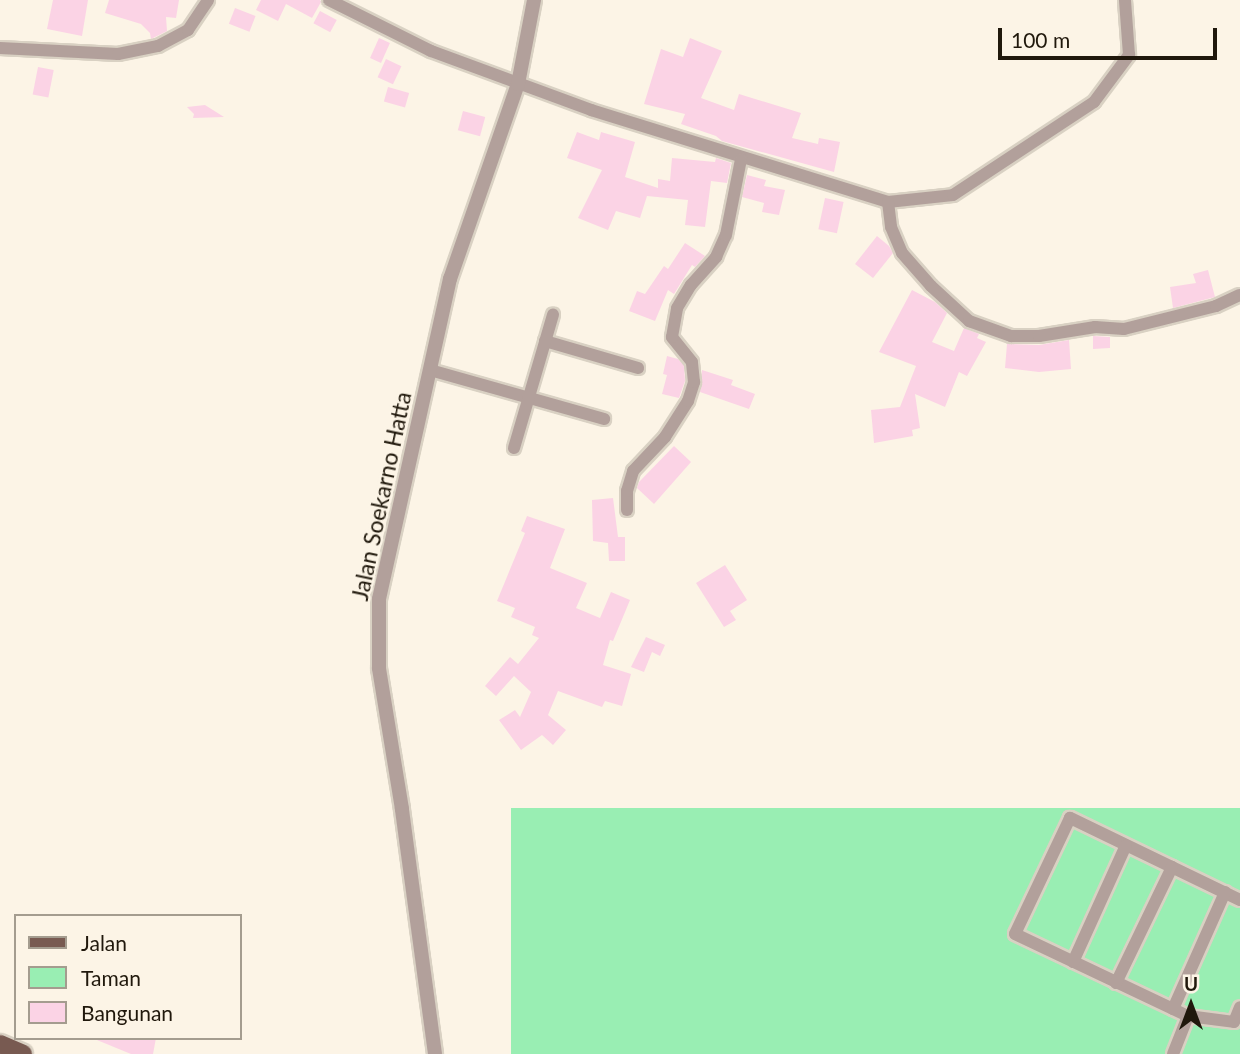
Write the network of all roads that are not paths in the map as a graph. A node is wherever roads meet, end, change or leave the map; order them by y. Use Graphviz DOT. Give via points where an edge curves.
graph roads {
  1 [pos="208,0"];
  2 [pos="329,0"];
  3 [pos="534,0"];
  4 [pos="1125,0"];
  5 [pos="0,48"];
  6 [pos="518,84"];
  7 [pos="741,159"];
  8 [pos="888,202"];
  9 [pos="1240,295"];
  10 [pos="553,314"];
  11 [pos="545,341"];
  12 [pos="638,368"];
  13 [pos="430,370"];
  14 [pos="528,398"];
  15 [pos="604,419"];
  16 [pos="514,448"];
  17 [pos="626,510"];
  18 [pos="1126,845"];
  19 [pos="1172,867"];
  20 [pos="1225,892"];
  21 [pos="1240,900"];
  22 [pos="1073,962"];
  23 [pos="1116,982"];
  24 [pos="1240,1007"];
  25 [pos="1173,1009"];
  26 [pos="1188,1016"];
  27 [pos="0,1044"];
  28 [pos="23,1054"];
  29 [pos="435,1054"];
  30 [pos="1173,1054"];
  1 -- 5 [label="street" via="188,30 158,46 118,54"];
  2 -- 6 [label="street" via="430,51"];
  3 -- 6 [label="street, Jalan Soekarno Hatta"];
  4 -- 8 [label="street" via="1129,55 1094,102 953,195"];
  6 -- 7 [label="street"];
  6 -- 13 [label="street, Jalan Soekarno Hatta" via="450,279"];
  7 -- 8 [label="street"];
  7 -- 17 [label="street" via="726,235 716,257 677,308 671,337 692,362 694,382 688,401 665,437 633,471"];
  8 -- 9 [label="street" via="891,227 902,253 931,286 969,321 1011,336 1095,327 1124,329 1216,306"];
  10 -- 11 [label="street"];
  11 -- 12 [label="street"];
  11 -- 14 [label="street"];
  13 -- 14 [label="street"];
  13 -- 29 [label="street, Jalan Soekarno Hatta" via="379,599 379,668"];
  14 -- 15 [label="street"];
  14 -- 16 [label="street"];
  18 -- 19 [label="street"];
  18 -- 22 [label="street"];
  18 -- 22 [label="street" via="1070,818 1015,934"];
  19 -- 20 [label="street"];
  19 -- 23 [label="street"];
  20 -- 21 [label="street"];
  20 -- 25 [label="street"];
  22 -- 23 [label="street"];
  23 -- 25 [label="street"];
  24 -- 26 [label="street" via="1234,1022"];
  25 -- 26 [label="street"];
  26 -- 30 [label="street"];
  27 -- 28 [label="main road"];
}
